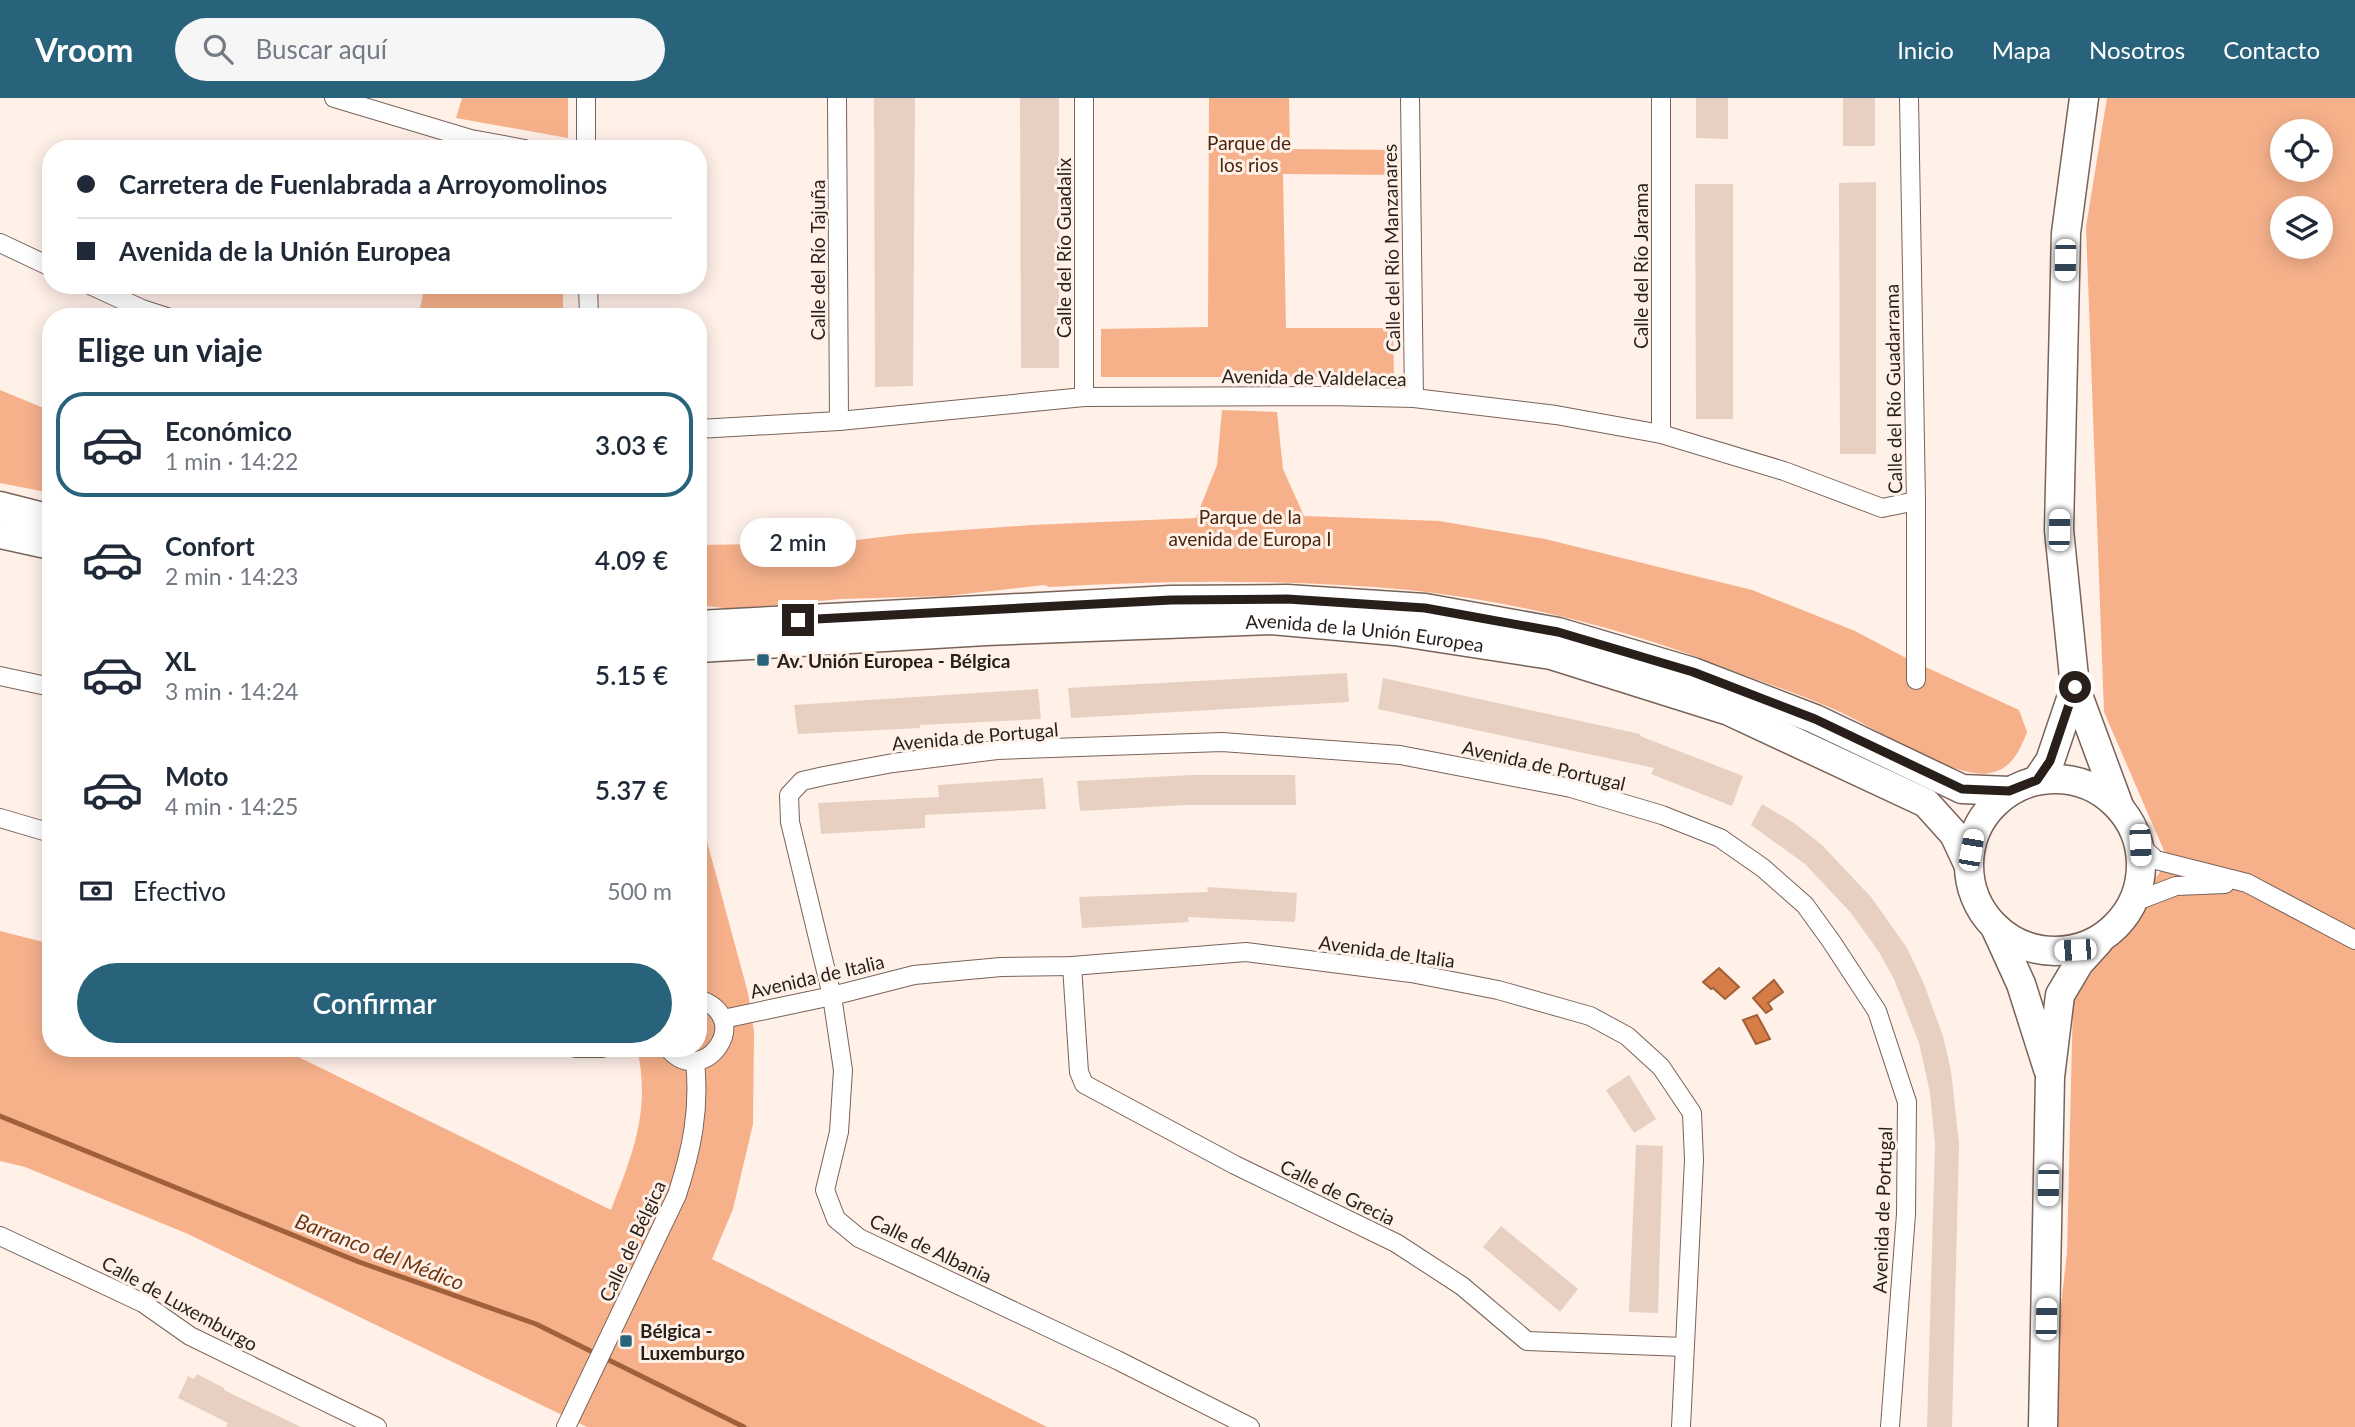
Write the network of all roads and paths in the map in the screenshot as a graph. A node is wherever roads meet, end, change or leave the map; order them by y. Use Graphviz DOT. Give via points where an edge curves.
graph roads {
  1 [pos="334,98"];
  2 [pos="586,98"];
  3 [pos="837,98"];
  4 [pos="1084,98"];
  5 [pos="1410,98"];
  6 [pos="1661,98"];
  7 [pos="1909,98"];
  8 [pos="2084,98"];
  9 [pos="476,140"];
  10 [pos="586,140"];
  11 [pos="0,243"];
  12 [pos="42,263"];
  13 [pos="110,294"];
  14 [pos="140,308"];
  15 [pos="1084,397"];
  16 [pos="1414,398"];
  17 [pos="839,421"];
  18 [pos="707,428"];
  19 [pos="1661,434"];
  20 [pos="1916,501"];
  21 [pos="0,506"];
  22 [pos="42,517"];
  23 [pos="0,534"];
  24 [pos="42,543"];
  25 [pos="707,625"];
  26 [pos="707,647"];
  27 [pos="0,676"];
  28 [pos="1916,680"];
  29 [pos="42,685"];
  30 [pos="2075,687"];
  31 [pos="2037,780"];
  32 [pos="2009,791"];
  33 [pos="789,795"];
  34 [pos="2119,806"];
  35 [pos="0,818"];
  36 [pos="42,830"];
  37 [pos="2140,845"];
  38 [pos="1968,864"];
  39 [pos="2247,883"];
  40 [pos="2134,902"];
  41 [pos="1995,927"];
  42 [pos="2101,939"];
  43 [pos="2355,940"];
  44 [pos="1072,966"];
  45 [pos="832,996"];
  46 [pos="707,1002"];
  47 [pos="723,1019"];
  48 [pos="679,1057"];
  49 [pos="695,1061"];
  50 [pos="2050,1077"];
  51 [pos="0,1236"];
  52 [pos="1684,1347"];
  53 [pos="377,1427"];
  54 [pos="566,1427"];
  55 [pos="1250,1427"];
  56 [pos="1681,1427"];
  57 [pos="1890,1427"];
  58 [pos="2043,1427"];
  1 -- 9 [label="street"];
  2 -- 10 [label="street"];
  3 -- 17 [label="street, Calle del Río Tajuña"];
  4 -- 15 [label="street, Calle del Río Guadalix"];
  5 -- 16 [label="street, Calle del Río Manzanares"];
  6 -- 19 [label="street, Calle del Río Jarama"];
  7 -- 20 [label="street, Calle del Río Guadarrama"];
  8 -- 30 [label="main road" via="2066,233 2059,530"];
  11 -- 12 [label="street"];
  13 -- 14 [label="street"];
  15 -- 16 [label="street, Avenida de Valdelacea"];
  15 -- 17 [label="street, Avenida de Valdelacea"];
  16 -- 19 [label="street, Avenida de Valdelacea" via="1556,415"];
  17 -- 18 [label="street, Avenida de Valdelacea"];
  19 -- 20 [label="street, Avenida de Valdelacea" via="1784,471 1882,508"];
  20 -- 28 [label="street, Calle del Río Guadarrama"];
  21 -- 22 [label="main road"];
  23 -- 24 [label="main road"];
  25 -- 32 [label="main road, Avenida de la Unión Europea" via="1171,600 1287,599 1425,608 1558,632 1693,672 1815,719 1962,789"];
  26 -- 38 [label="main road, Avenida de la Unión Europea" via="1271,620 1395,631 1551,655 1729,711 1926,803 1954,834"];
  27 -- 29 [label="street"];
  30 -- 31 [label="main road" via="2050,761"];
  30 -- 34 [label="main road"];
  31 -- 32 [label="main road"];
  31 -- 34 [label="main road" via="2067,779 2086,785"];
  32 -- 38 [label="main road" via="1987,811 1973,836"];
  33 -- 45 [label="street, Calle de Albania" via="790,822"];
  33 -- 57 [label="street, Avenida de Portugal" via="803,781 894,763 984,752 1222,742 1400,755 1453,765 1571,788 1720,838 1804,905 1831,941 1877,1011 1907,1102 1906,1214"];
  34 -- 37 [label="main road"];
  35 -- 36 [label="street"];
  37 -- 39 [label="street" via="2156,860"];
  37 -- 40 [label="main road" via="2142,874"];
  38 -- 41 [label="main road" via="1971,888"];
  39 -- 40 [label="street" via="2176,886"];
  39 -- 43 [label="street"];
  40 -- 42 [label="main road" via="2120,923"];
  41 -- 42 [label="main road" via="2018,944 2046,951 2075,950"];
  41 -- 50 [label="main road" via="2021,984"];
  42 -- 50 [label="main road" via="2079,963 2060,995"];
  44 -- 45 [label="street, Avenida de Italia" via="914,975"];
  44 -- 52 [label="street, Calle de Grecia" via="1079,1072 1084,1084 1396,1244 1462,1286 1527,1340"];
  44 -- 52 [label="street, Avenida de Italia" via="1246,952 1411,973 1498,990 1590,1016 1627,1036 1661,1067 1692,1113 1694,1160"];
  45 -- 47 [label="street, Avenida de Italia"];
  45 -- 55 [label="street, Calle de Albania" via="843,1070 839,1132 825,1191 836,1219 859,1238"];
  46 -- 47 [label="street"];
  47 -- 49 [label="street" via="720,1047"];
  48 -- 49 [label="street"];
  49 -- 54 [label="street, Calle de Bélgica" via="695,1127 677,1195"];
  50 -- 58 [label="main road"];
  51 -- 53 [label="street, Calle de Luxemburgo" via="143,1303 190,1336"];
  52 -- 56 [label="street, Avenida de Italia"];
}
